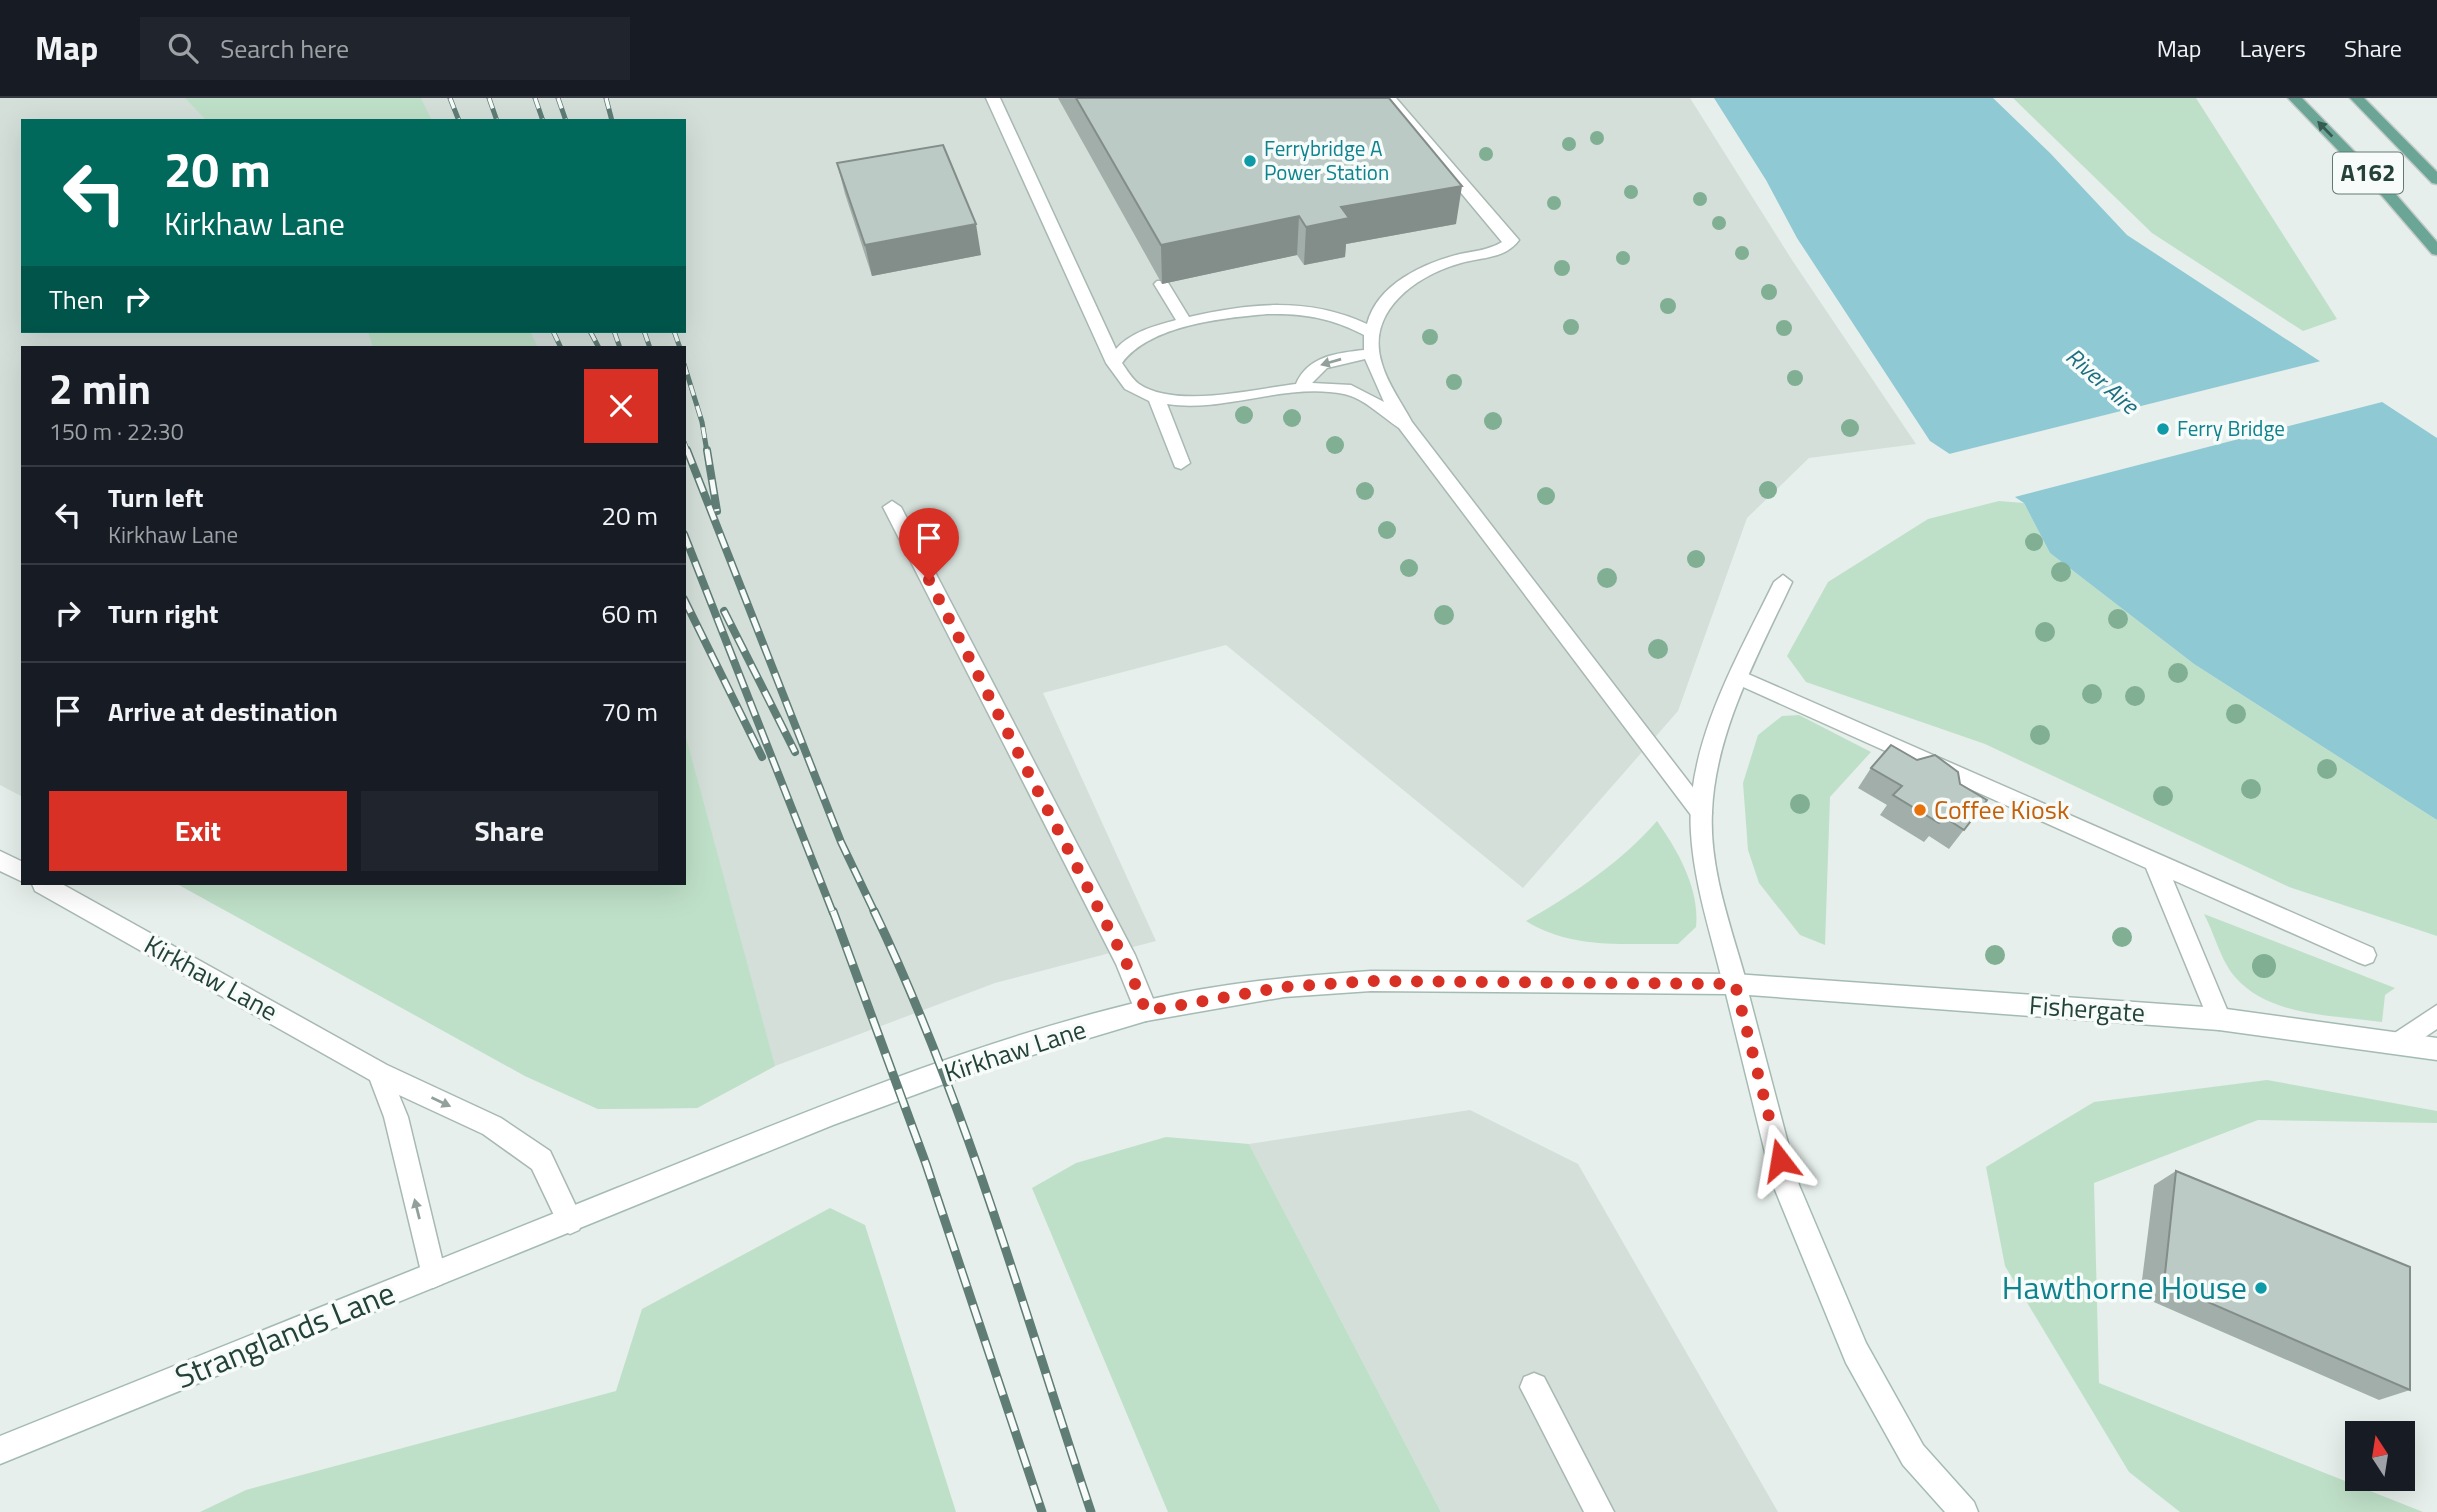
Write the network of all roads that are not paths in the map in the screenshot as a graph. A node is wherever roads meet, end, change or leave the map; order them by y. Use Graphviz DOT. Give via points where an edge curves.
graph roads {
  1 [pos="993,98"];
  2 [pos="1389,98"];
  3 [pos="2295,98"];
  4 [pos="2357,98"];
  5 [pos="2437,180"];
  6 [pos="2437,251"];
  7 [pos="1162,284"];
  8 [pos="1186,324"];
  9 [pos="1373,334"];
  10 [pos="1373,353"];
  11 [pos="1114,363"];
  12 [pos="1302,388"];
  13 [pos="1156,398"];
  14 [pos="1405,425"];
  15 [pos="1181,463"];
  16 [pos="892,507"];
  17 [pos="1783,582"];
  18 [pos="1739,677"];
  19 [pos="1701,813"];
  20 [pos="0,860"];
  21 [pos="2155,862"];
  22 [pos="21,872"];
  23 [pos="45,885"];
  24 [pos="2365,955"];
  25 [pos="1735,984"];
  26 [pos="1146,1011"];
  27 [pos="2437,1016"];
  28 [pos="2219,1019"];
  29 [pos="2401,1042"];
  30 [pos="2437,1049"];
  31 [pos="379,1073"];
  32 [pos="570,1221"];
  33 [pos="433,1275"];
  34 [pos="1534,1387"];
  35 [pos="0,1450"];
  36 [pos="1600,1512"];
  37 [pos="1964,1512"];
  1 -- 11 [label="main road"];
  2 -- 9 [label="main road" via="1512,240 1499,250 1446,262 1394,289 1380,308"];
  6 -- 3 [label="main road, A162, one-way"];
  4 -- 5 [label="main road, A162"];
  7 -- 8 [label="main road"];
  8 -- 9 [label="main road" via="1257,310 1305,310 1348,320"];
  8 -- 11 [label="main road" via="1129,343"];
  9 -- 10 [label="main road"];
  10 -- 12 [label="main road, one-way" via="1326,361 1306,375"];
  10 -- 14 [label="main road"];
  11 -- 13 [label="main road" via="1134,389"];
  12 -- 13 [label="main road" via="1187,402"];
  12 -- 14 [label="main road" via="1349,390"];
  13 -- 15 [label="main road"];
  14 -- 19 [label="main road"];
  16 -- 26 [label="main road" via="1126,962"];
  17 -- 18 [label="main road"];
  18 -- 19 [label="main road" via="1707,771"];
  18 -- 21 [label="main road"];
  19 -- 25 [label="main road" via="1710,882"];
  20 -- 22 [label="main road"];
  21 -- 24 [label="main road"];
  21 -- 28 [label="main road"];
  23 -- 31 [label="main road, Kirkhaw Lane"];
  25 -- 26 [label="main road, Kirkhaw Lane" via="1371,981 1284,987"];
  25 -- 28 [label="main road, Fishergate"];
  25 -- 37 [label="main road" via="1786,1185 1856,1353 1913,1455"];
  26 -- 32 [label="main road, Kirkhaw Lane" via="979,1060 829,1115"];
  27 -- 29 [label="main road"];
  28 -- 29 [label="main road, Fishergate"];
  29 -- 30 [label="main road, Fishergate"];
  31 -- 32 [label="main road, Kirkhaw Lane, one-way" via="492,1126 541,1160"];
  33 -- 31 [label="main road, one-way" via="396,1117"];
  32 -- 33 [label="main road, Stranglands Lane"];
  33 -- 35 [label="main road, Stranglands Lane"];
  34 -- 36 [label="main road"];
}
